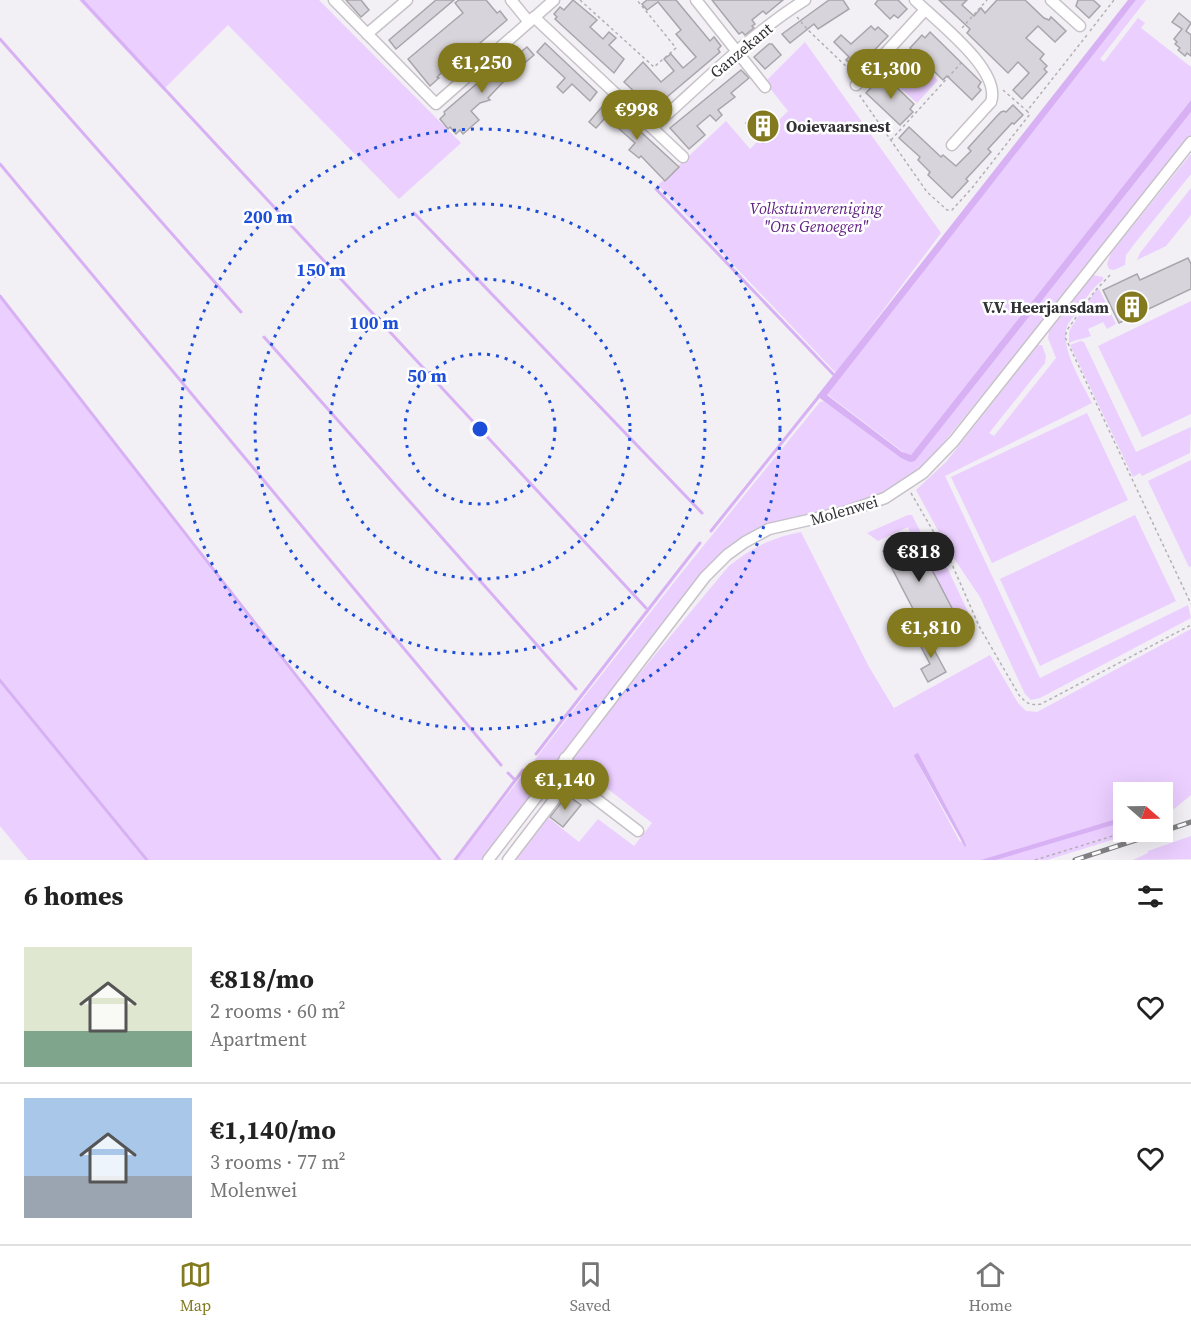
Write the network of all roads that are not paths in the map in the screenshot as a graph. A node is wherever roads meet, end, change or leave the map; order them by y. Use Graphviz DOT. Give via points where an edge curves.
graph roads {
  1 [pos="334,0"];
  2 [pos="407,0"];
  3 [pos="511,0"];
  4 [pos="554,0"];
  5 [pos="696,0"];
  6 [pos="805,0"];
  7 [pos="915,0"];
  8 [pos="1052,0"];
  9 [pos="925,10"];
  10 [pos="532,20"];
  11 [pos="1080,26"];
  12 [pos="367,34"];
  13 [pos="737,52"];
  14 [pos="856,85"];
  15 [pos="765,87"];
  16 [pos="653,127"];
  17 [pos="1191,142"];
  18 [pos="952,145"];
  19 [pos="683,158"];
  20 [pos="565,758"];
  21 [pos="570,779"];
  22 [pos="638,831"];
  23 [pos="488,860"];
  24 [pos="508,860"];
  1 -- 12 [label="street"];
  2 -- 12 [label="street"];
  3 -- 10 [label="street"];
  4 -- 10 [label="street"];
  5 -- 13 [label="street"];
  6 -- 13 [label="street, Ganzekant"];
  7 -- 9 [label="street"];
  8 -- 11 [label="street"];
  9 -- 14 [label="street"];
  9 -- 18 [label="street" via="971,52 991,82 994,94"];
  10 -- 12 [label="street" via="436,104"];
  10 -- 16 [label="street"];
  13 -- 15 [label="street"];
  13 -- 16 [label="street, Ganzekant"];
  16 -- 19 [label="street"];
  17 -- 20 [label="street, Molenwei" via="954,441 923,473 885,498 769,529 727,555 705,577"];
  20 -- 21 [label="street"];
  20 -- 23 [label="street, Molenwei"];
  21 -- 22 [label="street"];
  21 -- 24 [label="street"];
}
